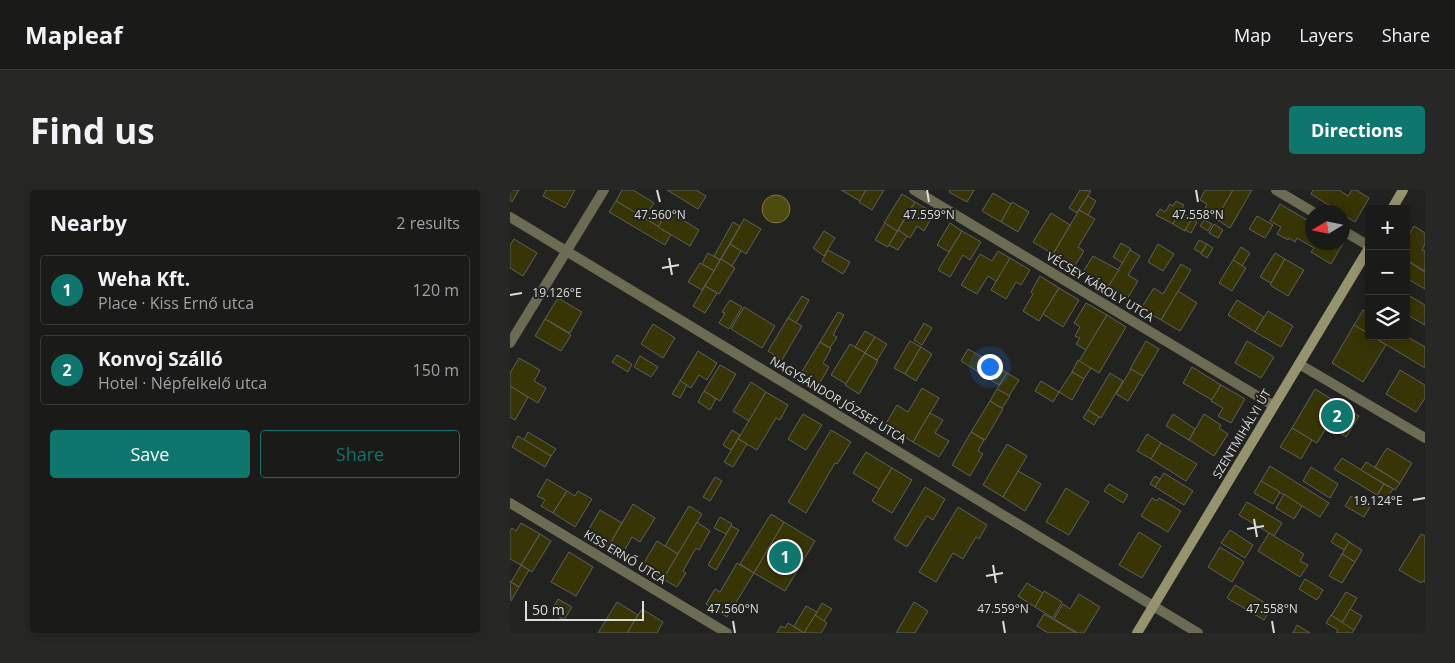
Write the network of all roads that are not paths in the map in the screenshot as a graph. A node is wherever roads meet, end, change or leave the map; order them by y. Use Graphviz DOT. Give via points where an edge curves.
graph roads {
  1 [pos="604,190"];
  2 [pos="914,190"];
  3 [pos="1276,190"];
  4 [pos="1403,190"];
  5 [pos="1394,205"];
  6 [pos="1305,207"];
  7 [pos="510,217"];
  8 [pos="1350,235"];
  9 [pos="1365,244"];
  10 [pos="567,250"];
  11 [pos="1367,250"];
  12 [pos="510,343"];
  13 [pos="1299,364"];
  14 [pos="1274,406"];
  15 [pos="1425,438"];
  16 [pos="510,503"];
  17 [pos="1153,606"];
  18 [pos="727,633"];
  19 [pos="1137,633"];
  20 [pos="1198,633"];
  1 -- 10 [label="street"];
  2 -- 14 [label="street, VÉCSEY KÁROLY UTCA"];
  3 -- 6 [label="street"];
  4 -- 5 [label="main road"];
  7 -- 10 [label="street, NAGYSÁNDOR JÓZSEF UTCA"];
  8 -- 9 [label="street"];
  10 -- 12 [label="street"];
  10 -- 17 [label="street, NAGYSÁNDOR JÓZSEF UTCA"];
  11 -- 13 [label="main road, SZENTMIHÁLYI ÚT"];
  13 -- 14 [label="main road, SZENTMIHÁLYI ÚT"];
  13 -- 15 [label="street"];
  14 -- 17 [label="main road, SZENTMIHÁLYI ÚT"];
  16 -- 18 [label="street, KISS ERNŐ UTCA"];
  17 -- 19 [label="main road, SZENTMIHÁLYI ÚT"];
  17 -- 20 [label="street, NAGYSÁNDOR JÓZSEF UTCA"];
}
